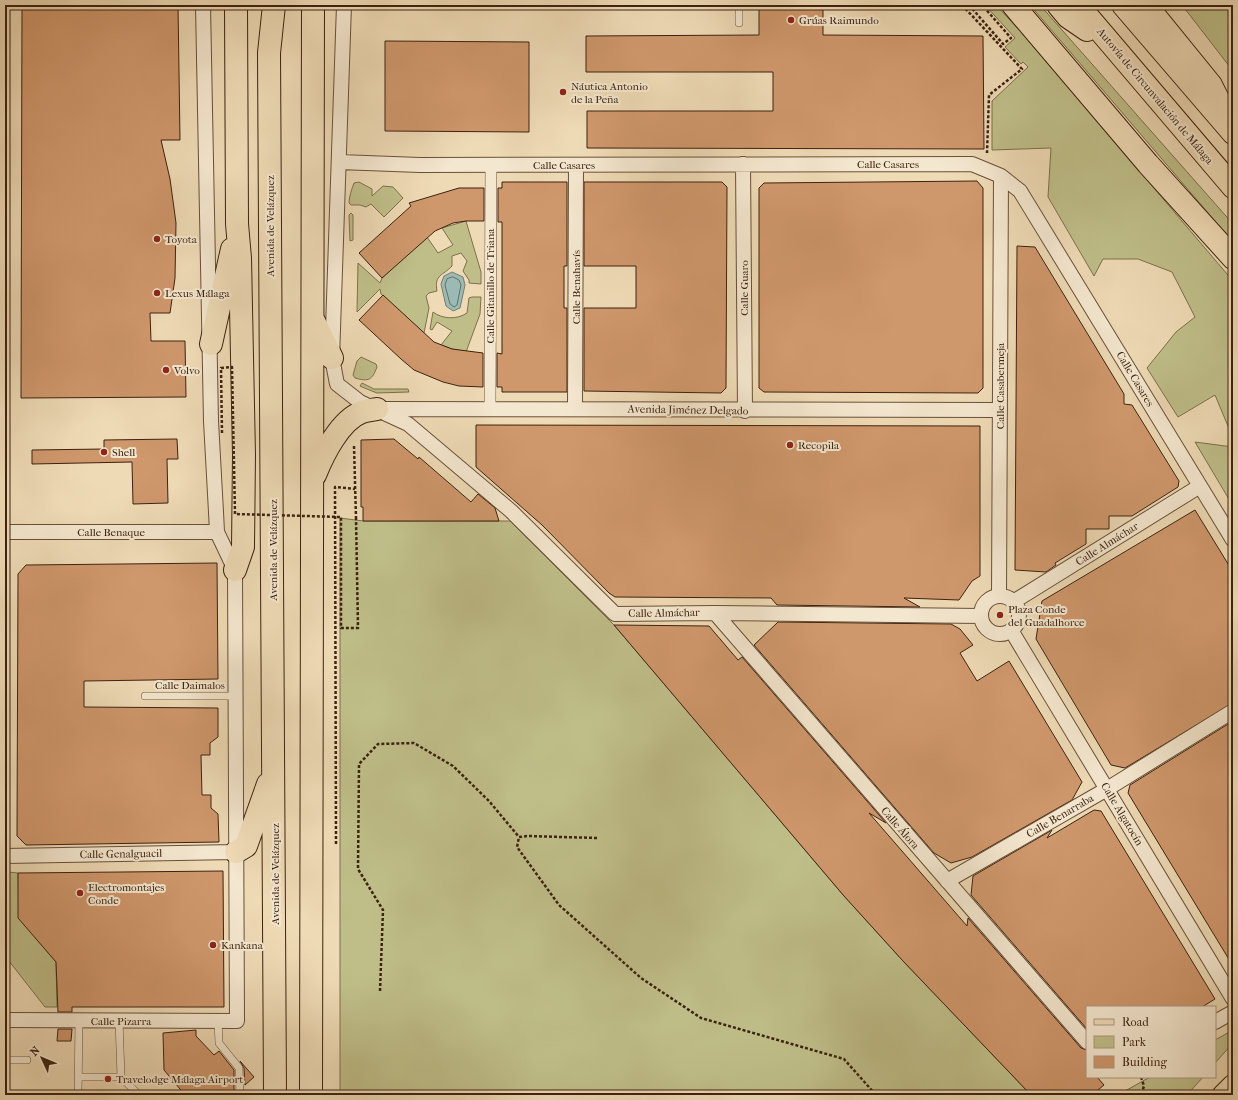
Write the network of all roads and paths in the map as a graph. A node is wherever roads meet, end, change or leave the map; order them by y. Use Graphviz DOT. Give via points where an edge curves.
graph roads {
  1 [pos="203,5"];
  2 [pos="236,5"];
  3 [pos="258,5"];
  4 [pos="274,5"];
  5 [pos="313,5"];
  6 [pos="344,5"];
  7 [pos="739,5"];
  8 [pos="962,5"];
  9 [pos="969,5"];
  10 [pos="982,5"];
  11 [pos="1013,5"];
  12 [pos="1058,5"];
  13 [pos="1078,5"];
  14 [pos="1123,5"];
  15 [pos="1146,5"];
  16 [pos="739,23"];
  17 [pos="1118,52"];
  18 [pos="268,53"];
  19 [pos="1233,130"];
  20 [pos="1233,133"];
  21 [pos="340,162"];
  22 [pos="491,164"];
  23 [pos="743,164"];
  24 [pos="576,165"];
  25 [pos="986,170"];
  26 [pos="1001,176"];
  27 [pos="1233,187"];
  28 [pos="237,224"];
  29 [pos="1233,258"];
  30 [pos="312,316"];
  31 [pos="211,344"];
  32 [pos="332,358"];
  33 [pos="490,408"];
  34 [pos="377,409"];
  35 [pos="575,409"];
  36 [pos="1000,410"];
  37 [pos="745,411"];
  38 [pos="222,433"];
  39 [pos="354,442"];
  40 [pos="312,482"];
  41 [pos="1200,486"];
  42 [pos="355,489"];
  43 [pos="5,532"];
  44 [pos="217,532"];
  45 [pos="1233,540"];
  46 [pos="235,570"];
  47 [pos="999,596"];
  48 [pos="1013,602"];
  49 [pos="715,613"];
  50 [pos="981,616"];
  51 [pos="1011,630"];
  52 [pos="145,696"];
  53 [pos="236,696"];
  54 [pos="1233,711"];
  55 [pos="274,764"];
  56 [pos="1107,789"];
  57 [pos="519,837"];
  58 [pos="597,838"];
  59 [pos="336,844"];
  60 [pos="236,852"];
  61 [pos="5,856"];
  62 [pos="947,881"];
  63 [pos="380,991"];
  64 [pos="1233,999"];
  65 [pos="1233,1012"];
  66 [pos="5,1020"];
  67 [pos="79,1021"];
  68 [pos="119,1021"];
  69 [pos="218,1021"];
  70 [pos="1216,1021"];
  71 [pos="1086,1041"];
  72 [pos="5,1060"];
  73 [pos="27,1060"];
  74 [pos="121,1077"];
  75 [pos="78,1078"];
  76 [pos="1141,1078"];
  77 [pos="1233,1086"];
  78 [pos="78,1095"];
  79 [pos="138,1095"];
  80 [pos="240,1095"];
  81 [pos="275,1095"];
  82 [pos="311,1095"];
  83 [pos="876,1095"];
  84 [pos="1141,1095"];
  85 [pos="1224,1095"];
  1 -- 31 [label="street"];
  2 -- 28 [label="main road"];
  3 -- 18 [label="main road"];
  4 -- 18 [label="main road, Avenida de Velázquez"];
  5 -- 30 [label="main road"];
  6 -- 21 [label="street"];
  7 -- 16 [label="lane"];
  8 -- 25 [label="path" via="1022,69 989,95"];
  9 -- 10 [label="path" via="1003,44 1010,38"];
  11 -- 29 [label="main road" via="1148,164"];
  12 -- 17 [label="main road" via="1068,17"];
  13 -- 17 [label="main road, Autovía de Circunvalación de Málaga"];
  14 -- 20 [label="main road"];
  15 -- 19 [label="main road" via="1211,85"];
  17 -- 27 [label="main road, Autovía de Circunvalación de Málaga"];
  18 -- 55 [label="main road, Avenida de Velázquez"];
  21 -- 22 [label="street, Calle Casares"];
  21 -- 32 [label="street, Calle Almáchar"];
  22 -- 24 [label="street, Calle Casares"];
  22 -- 33 [label="street, Calle Gitanillo de Triana"];
  23 -- 24 [label="street, Calle Casares"];
  23 -- 25 [label="street, Calle Casares" via="972,164"];
  23 -- 37 [label="street, Calle Guaro"];
  24 -- 35 [label="street, Calle Benahavís"];
  25 -- 26 [label="street, Calle Casares"];
  26 -- 36 [label="street, Calle Casabermeja"];
  26 -- 41 [label="street, Calle Casares" via="1020,191"];
  28 -- 31 [label="main road"];
  28 -- 46 [label="main road" via="244,455 243,547"];
  30 -- 32 [label="main road"];
  30 -- 40 [label="main road"];
  31 -- 44 [label="street" via="211,421"];
  32 -- 34 [label="street, Calle Almáchar" via="337,384 360,402"];
  33 -- 34 [label="street, Avenida Jiménez Delgado"];
  33 -- 35 [label="street, Avenida Jiménez Delgado"];
  34 -- 40 [label="main road" via="361,412 342,428 324,452"];
  34 -- 49 [label="street, Calle Almáchar" via="408,424 511,511 615,614"];
  35 -- 37 [label="street, Avenida Jiménez Delgado"];
  36 -- 37 [label="street, Avenida Jiménez Delgado"];
  36 -- 47 [label="street, Calle Casabermeja"];
  38 -- 42 [label="path, bridge" via="221,368 232,367 235,514 341,517 341,628 358,628"];
  39 -- 42 [label="path"];
  40 -- 82 [label="main road"];
  41 -- 45 [label="street, Calle Casares"];
  41 -- 48 [label="street, Calle Almáchar"];
  42 -- 59 [label="path" via="335,487"];
  43 -- 44 [label="street, Calle Benaque"];
  44 -- 46 [label="street"];
  46 -- 53 [label="street"];
  47 -- 48 [label="street"];
  47 -- 50 [label="street" via="984,604"];
  48 -- 51 [label="street" via="1019,613"];
  49 -- 50 [label="street, Calle Almáchar"];
  49 -- 62 [label="street, Calle Álora"];
  50 -- 51 [label="street" via="989,630 1000,634"];
  51 -- 56 [label="street, Calle Algatocín"];
  52 -- 53 [label="lane, Calle Daimalos"];
  53 -- 60 [label="street"];
  54 -- 56 [label="street, Calle Benarraba"];
  55 -- 60 [label="main road" via="246,846"];
  55 -- 81 [label="main road, Avenida de Velázquez"];
  56 -- 62 [label="street, Calle Benarraba"];
  56 -- 64 [label="street, Calle Algatocín"];
  57 -- 58 [label="path"];
  57 -- 63 [label="path" via="489,801 453,766 414,743 378,744 359,764 358,869 383,910"];
  57 -- 83 [label="path" via="517,847 559,905 641,978 701,1018 844,1059"];
  60 -- 61 [label="street, Calle Genalguacil"];
  60 -- 69 [label="street, Calle Pizarra" via="237,1021"];
  62 -- 71 [label="street, Calle Álora"];
  65 -- 70 [label="street"];
  66 -- 67 [label="street, Calle Pizarra"];
  67 -- 68 [label="street, Calle Pizarra"];
  67 -- 75 [label="lane"];
  68 -- 69 [label="street, Calle Pizarra"];
  68 -- 74 [label="lane"];
  69 -- 80 [label="lane" via="219,1043 239,1068"];
  72 -- 73 [label="lane"];
  74 -- 75 [label="lane"];
  74 -- 79 [label="lane"];
  75 -- 78 [label="lane"];
  76 -- 84 [label="path" via="1144,1086"];
  77 -- 85 [label="main road"];
}
